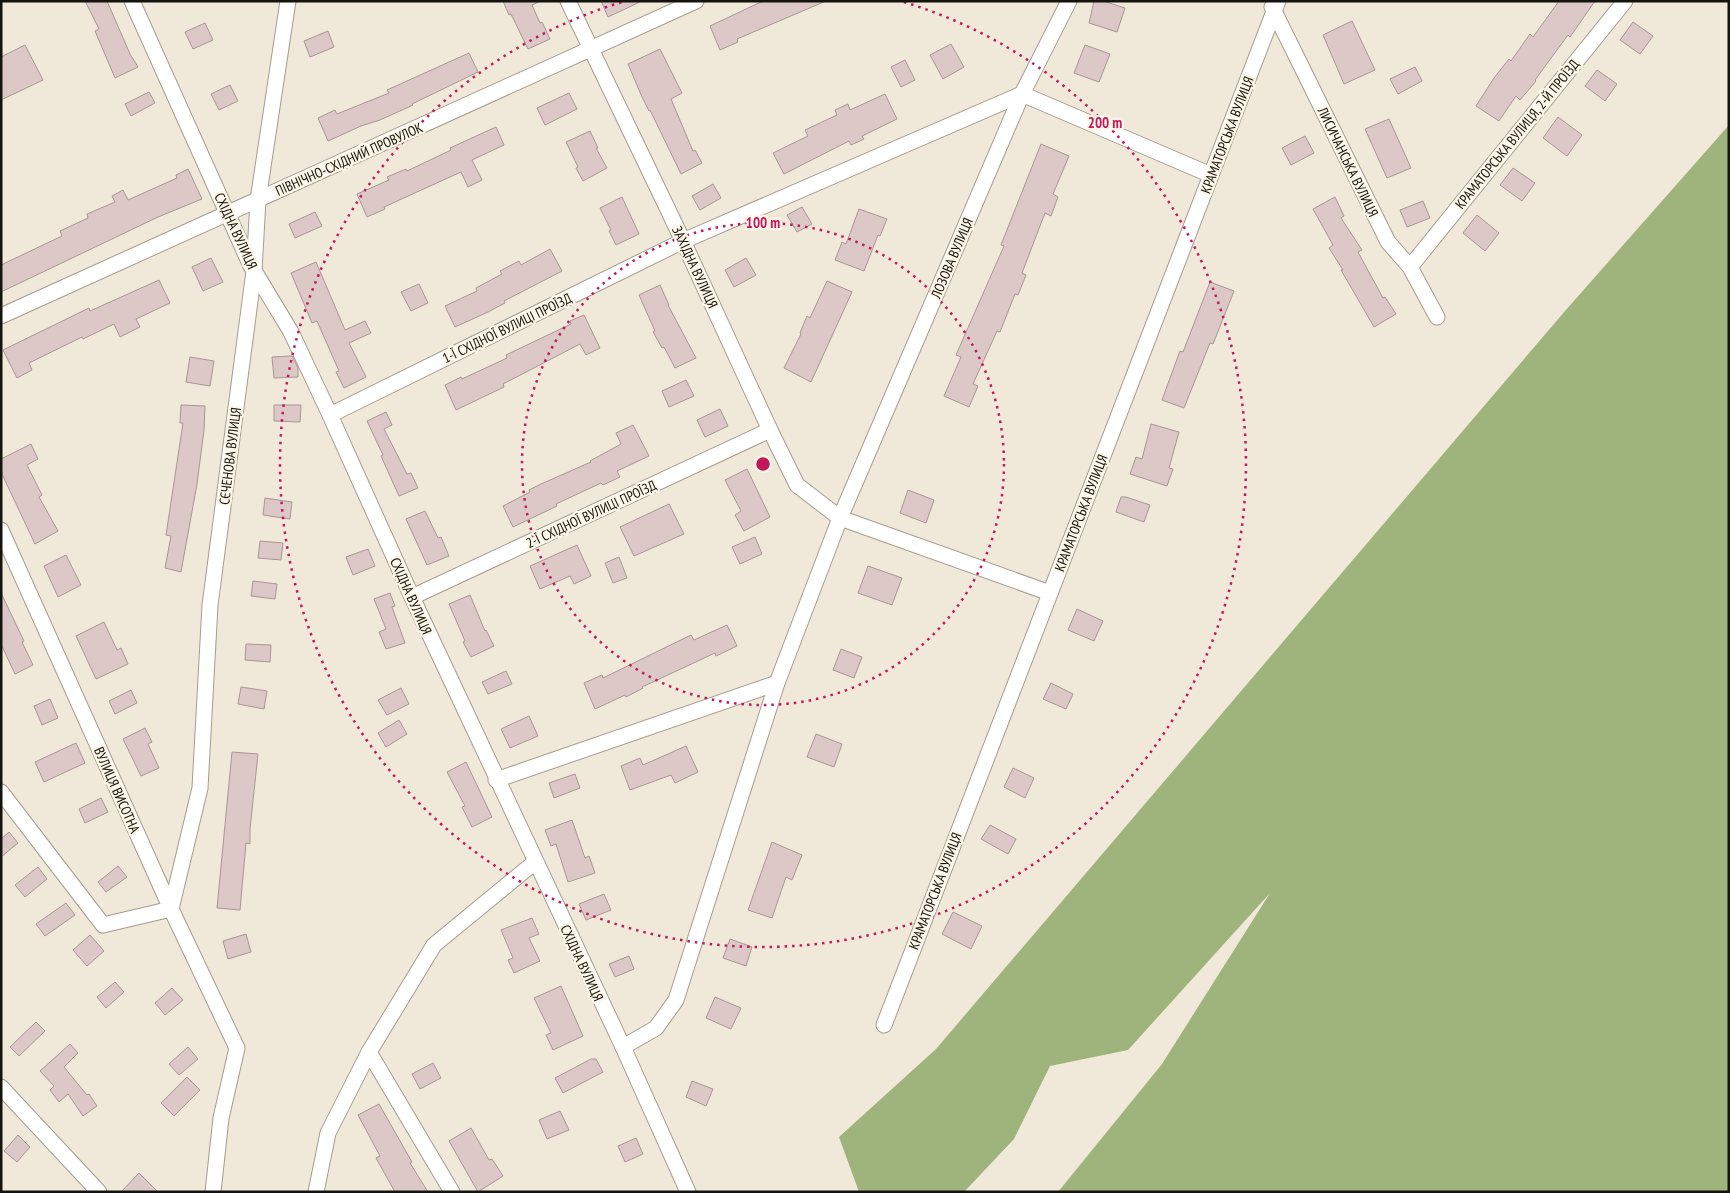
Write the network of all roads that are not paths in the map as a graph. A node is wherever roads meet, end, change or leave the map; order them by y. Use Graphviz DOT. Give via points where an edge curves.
graph roads {
  1 [pos="132,1"];
  2 [pos="288,1"];
  3 [pos="568,1"];
  4 [pos="696,1"];
  5 [pos="1070,1"];
  6 [pos="1625,1"];
  7 [pos="1274,5"];
  8 [pos="591,49"];
  9 [pos="1022,94"];
  10 [pos="1211,175"];
  11 [pos="258,200"];
  12 [pos="228,214"];
  13 [pos="683,241"];
  14 [pos="1410,268"];
  15 [pos="254,271"];
  16 [pos="1,316"];
  17 [pos="1437,317"];
  18 [pos="330,415"];
  19 [pos="770,430"];
  20 [pos="840,518"];
  21 [pos="1,530"];
  22 [pos="1050,593"];
  23 [pos="412,598"];
  24 [pos="777,683"];
  25 [pos="496,780"];
  26 [pos="1,792"];
  27 [pos="535,862"];
  28 [pos="171,909"];
  29 [pos="884,1025"];
  30 [pos="622,1047"];
  31 [pos="369,1052"];
  32 [pos="1,1086"];
  33 [pos="99,1192"];
  34 [pos="213,1192"];
  35 [pos="316,1192"];
  36 [pos="452,1192"];
  37 [pos="688,1192"];
  1 -- 12 [label="street, СХІДНА ВУЛИЦЯ"];
  2 -- 11 [label="street, СЄЧЕНОВА ВУЛИЦЯ"];
  3 -- 8 [label="street, ЗАХІДНА ВУЛИЦЯ"];
  4 -- 8 [label="street, ПІВНІЧНО-СХІДНИЙ ПРОВУЛОК"];
  5 -- 9 [label="street, ЛОЗОВА ВУЛИЦЯ"];
  6 -- 14 [label="street, КРАМАТОРСЬКА ВУЛИЦЯ, 2-Й ПРОЇЗД"];
  7 -- 10 [label="street, КРАМАТОРСЬКА ВУЛИЦЯ"];
  7 -- 14 [label="street, ЛИСИЧАНСЬКА ВУЛИЦЯ" via="1388,242"];
  8 -- 11 [label="street, ПІВНІЧНО-СХІДНИЙ ПРОВУЛОК"];
  8 -- 13 [label="street, ЗАХІДНА ВУЛИЦЯ"];
  9 -- 10 [label="street"];
  9 -- 13 [label="street, 1-Ї СХІДНОЇ ВУЛИЦІ ПРОЇЗД"];
  9 -- 20 [label="street, ЛОЗОВА ВУЛИЦЯ"];
  10 -- 22 [label="street, КРАМАТОРСЬКА ВУЛИЦЯ"];
  11 -- 12 [label="street, ПІВНІЧНО-СХІДНИЙ ПРОВУЛОК"];
  11 -- 15 [label="street, СЄЧЕНОВА ВУЛИЦЯ"];
  12 -- 15 [label="street, СХІДНА ВУЛИЦЯ"];
  12 -- 16 [label="street, ПІВНІЧНО-СХІДНИЙ ПРОВУЛОК"];
  13 -- 18 [label="street, 1-Ї СХІДНОЇ ВУЛИЦІ ПРОЇЗД"];
  13 -- 19 [label="street, ЗАХІДНА ВУЛИЦЯ"];
  14 -- 17 [label="street, ЛИСИЧАНСЬКА ВУЛИЦЯ"];
  15 -- 18 [label="street, СХІДНА ВУЛИЦЯ" via="291,332"];
  15 -- 28 [label="street, СЄЧЕНОВА ВУЛИЦЯ" via="210,605 200,788"];
  18 -- 23 [label="street, СХІДНА ВУЛИЦЯ"];
  19 -- 20 [label="street, ЗАХІДНА ВУЛИЦЯ" via="797,485"];
  19 -- 23 [label="street, 2-Ї СХІДНОЇ ВУЛИЦІ ПРОЇЗД"];
  20 -- 22 [label="street, ЗАХІДНА ВУЛИЦЯ"];
  20 -- 24 [label="street, ЛОЗОВА ВУЛИЦЯ"];
  21 -- 28 [label="street, ВУЛИЦЯ ВИСОТНА"];
  22 -- 29 [label="street, КРАМАТОРСЬКА ВУЛИЦЯ"];
  23 -- 25 [label="street, СХІДНА ВУЛИЦЯ"];
  24 -- 25 [label="street"];
  24 -- 30 [label="street, ЛОЗОВА ВУЛИЦЯ" via="676,1000 656,1028"];
  25 -- 27 [label="street, СХІДНА ВУЛИЦЯ"];
  26 -- 28 [label="street" via="103,926"];
  27 -- 30 [label="street, СХІДНА ВУЛИЦЯ"];
  27 -- 31 [label="street" via="434,945"];
  28 -- 34 [label="street, ВУЛИЦЯ ВИСОТНА" via="237,1048 221,1118"];
  30 -- 37 [label="street, СХІДНА ВУЛИЦЯ"];
  31 -- 35 [label="street" via="328,1133"];
  31 -- 36 [label="street"];
  32 -- 33 [label="street"];
}
